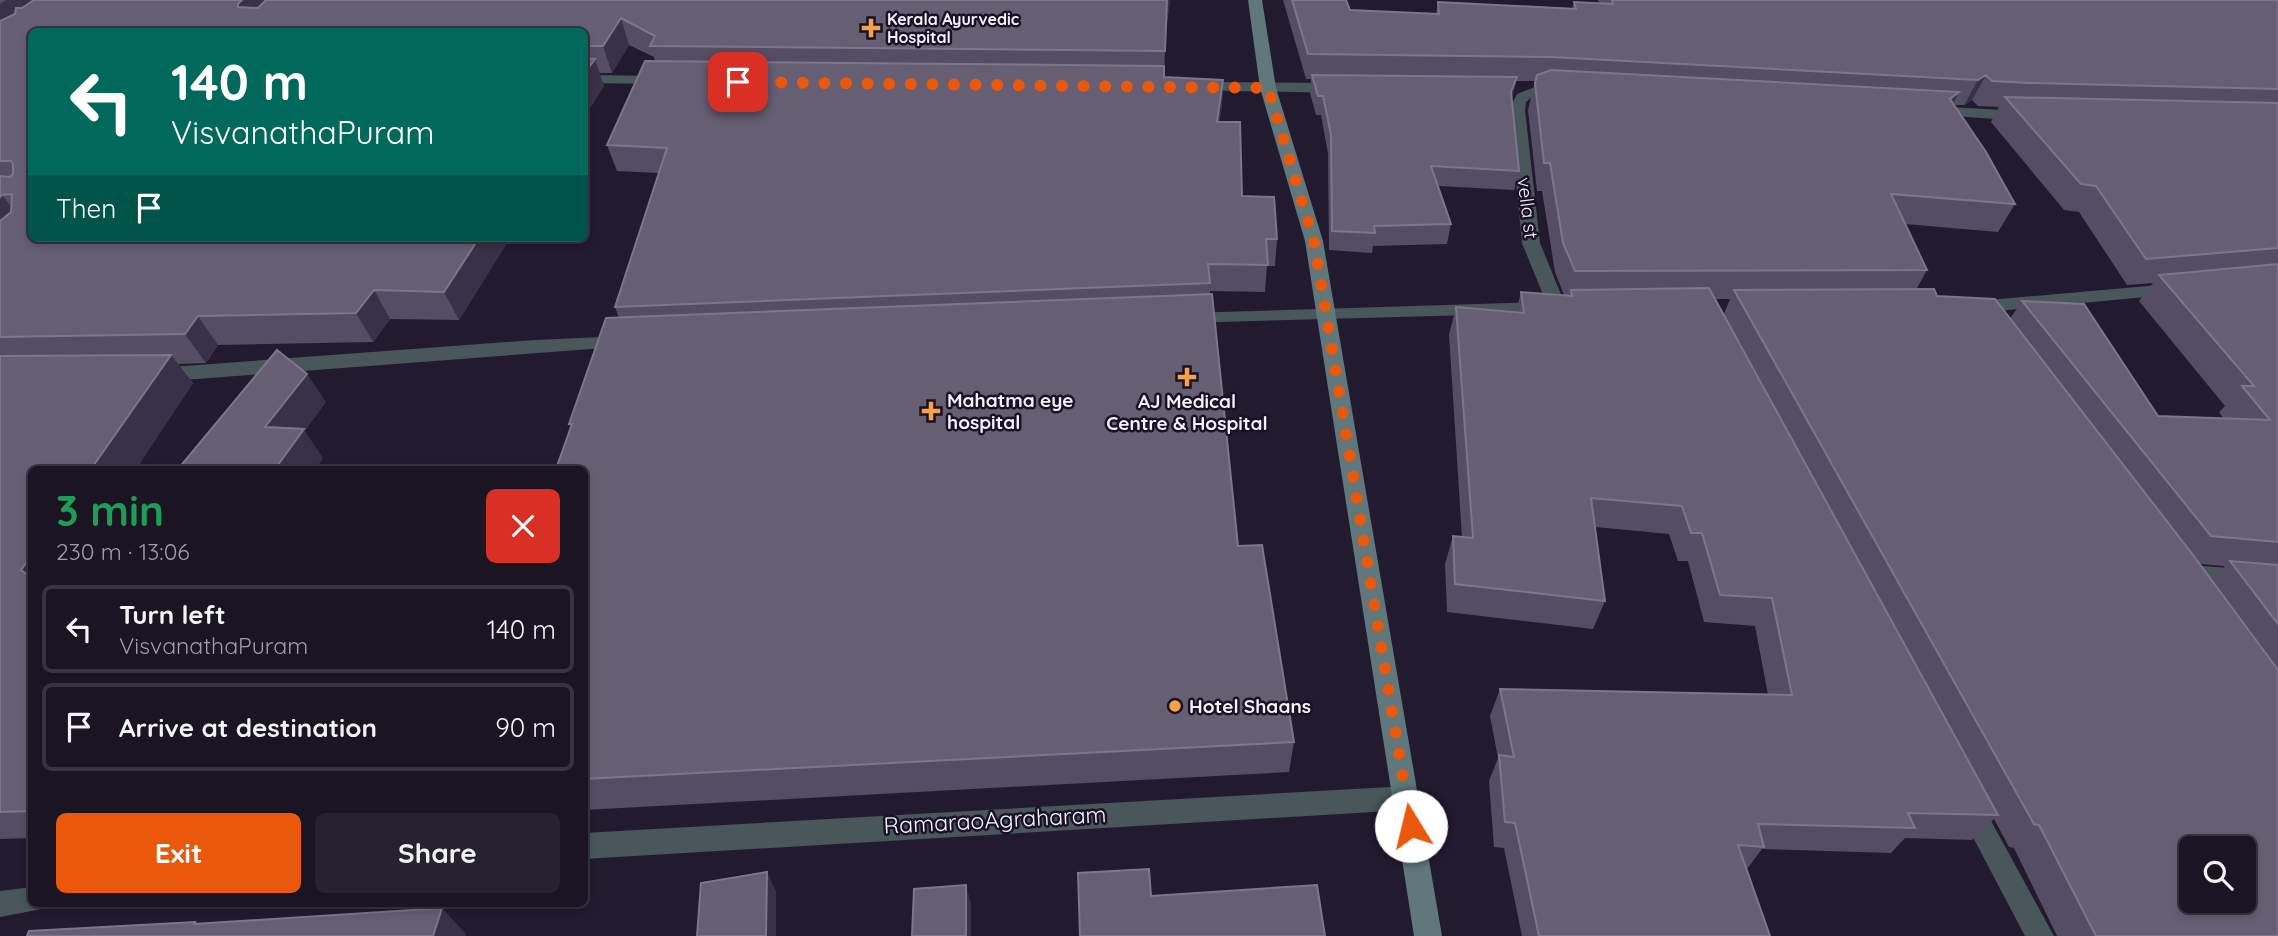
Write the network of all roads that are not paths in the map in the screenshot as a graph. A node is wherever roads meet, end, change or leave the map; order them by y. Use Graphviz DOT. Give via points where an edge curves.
graph roads {
  1 [pos="1255,0"];
  2 [pos="588,79"];
  3 [pos="680,81"];
  4 [pos="1185,87"];
  5 [pos="1268,88"];
  6 [pos="1350,88"];
  7 [pos="1503,89"];
  8 [pos="1544,89"];
  9 [pos="1584,91"];
  10 [pos="1920,111"];
  11 [pos="2042,116"];
  12 [pos="2184,289"];
  13 [pos="1953,307"];
  14 [pos="1977,307"];
  15 [pos="1556,308"];
  16 [pos="1581,308"];
  17 [pos="1326,314"];
  18 [pos="1174,320"];
  19 [pos="1994,329"];
  20 [pos="646,341"];
  21 [pos="136,375"];
  22 [pos="2278,581"];
  23 [pos="2193,594"];
  24 [pos="1955,779"];
  25 [pos="1407,798"];
  26 [pos="588,846"];
  27 [pos="28,900"];
  28 [pos="0,904"];
  29 [pos="1428,936"];
  30 [pos="2039,936"];
  1 -- 5 [label="main road"];
  2 -- 3 [label="street"];
  4 -- 5 [label="street"];
  5 -- 6 [label="street"];
  5 -- 17 [label="main road" via="1314,241"];
  7 -- 8 [label="street"];
  8 -- 9 [label="street"];
  8 -- 15 [label="street, vella st" via="1522,95 1517,110 1531,243"];
  10 -- 11 [label="street"];
  12 -- 14 [label="street"];
  13 -- 14 [label="street"];
  14 -- 19 [label="street"];
  15 -- 16 [label="street"];
  15 -- 17 [label="street"];
  17 -- 18 [label="street"];
  17 -- 25 [label="main road"];
  20 -- 21 [label="street"];
  22 -- 23 [label="street" via="2174,567"];
  24 -- 30 [label="street"];
  25 -- 26 [label="street, RamaraoAgraharam"];
  25 -- 29 [label="main road"];
  27 -- 28 [label="street"];
}
